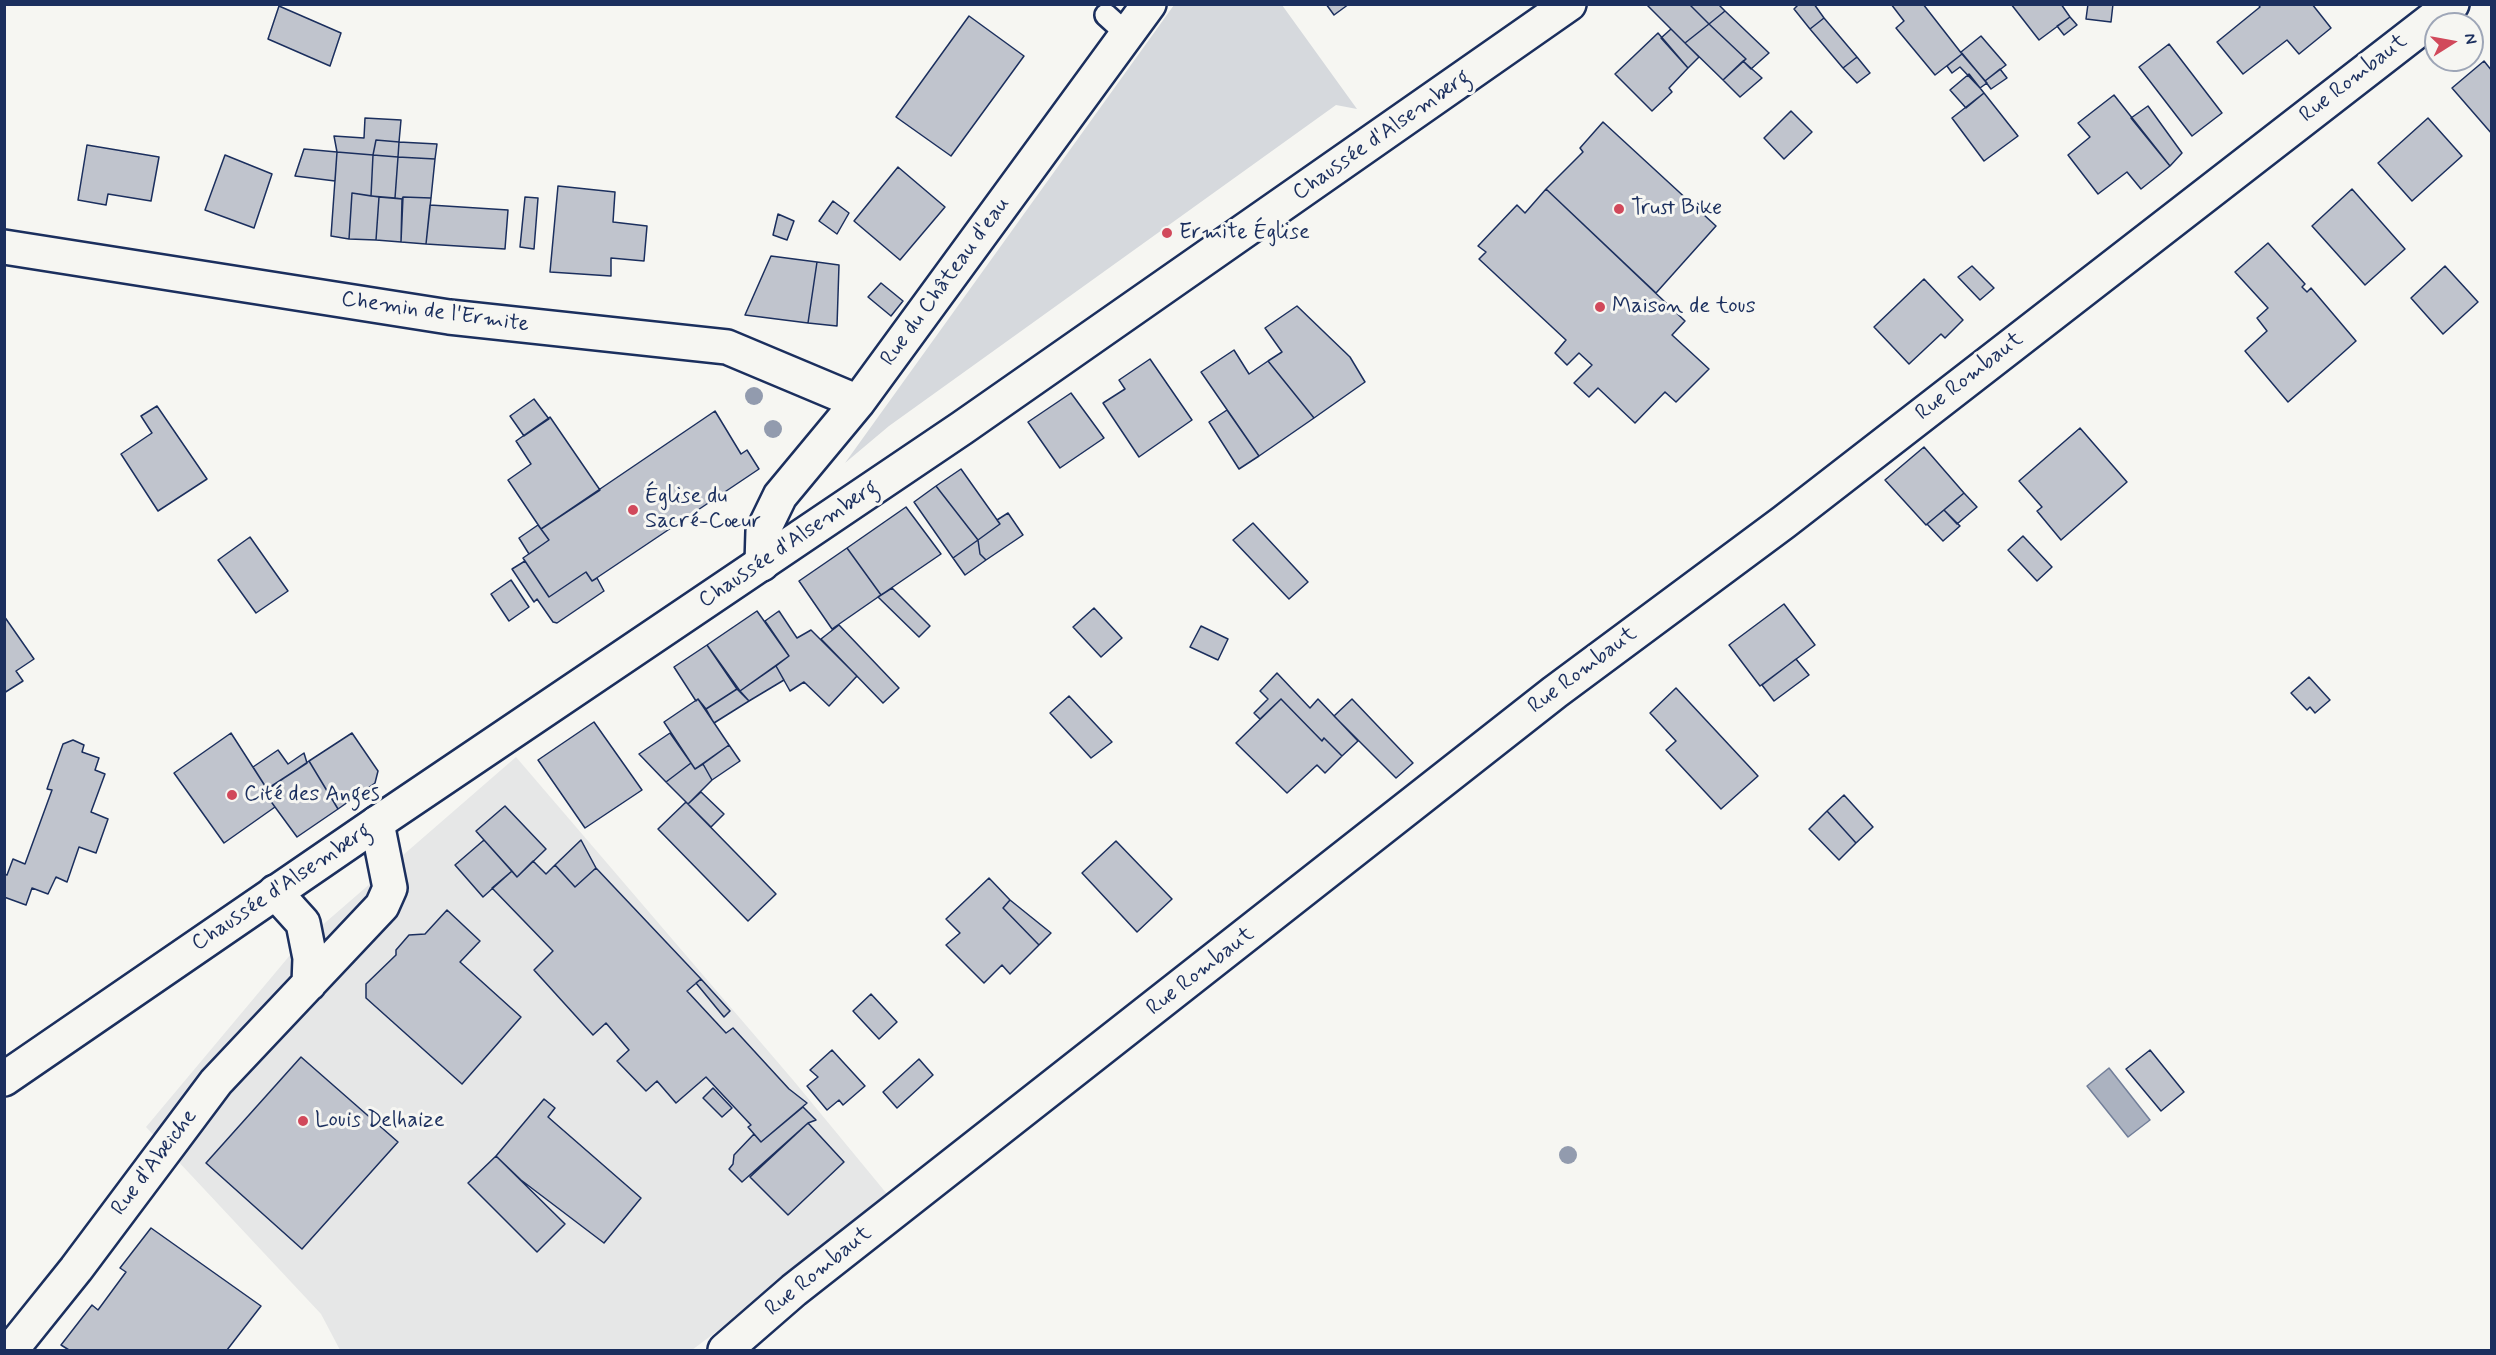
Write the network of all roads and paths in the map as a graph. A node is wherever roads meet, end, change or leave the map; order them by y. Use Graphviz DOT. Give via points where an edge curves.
graph roads {
  1 [pos="1149,4"];
  2 [pos="1569,4"];
  3 [pos="2452,4"];
  4 [pos="4,247"];
  5 [pos="858,402"];
  6 [pos="762,564"];
  7 [pos="377,823"];
  8 [pos="275,892"];
  9 [pos="309,984"];
  10 [pos="4,1078"];
  11 [pos="11,1350"];
  12 [pos="725,1350"];
  1 -- 5 [label="street, Rue du Château d'eau" via="1116,24"];
  2 -- 6 [label="street, Chaussée d'Alsemberg"];
  3 -- 12 [label="street, Rue Rombaut" via="1793,515 1555,692 794,1290"];
  4 -- 5 [label="street, Chemin de l'Ermite" via="449,318 727,347"];
  5 -- 6 [label="street, Rue du Château d'eau" via="780,496 762,531"];
  6 -- 7 [label="street, Chaussée d'Alsemberg"];
  7 -- 8 [label="street, Chaussée d'Alsemberg"];
  7 -- 9 [label="street, Rue d'Abeiche" via="390,888 382,906"];
  8 -- 9 [label="street" via="303,923 310,958"];
  8 -- 10 [label="street, Chaussée d'Alsemberg"];
  9 -- 11 [label="street, Rue d'Abeiche" via="216,1082"];
}
